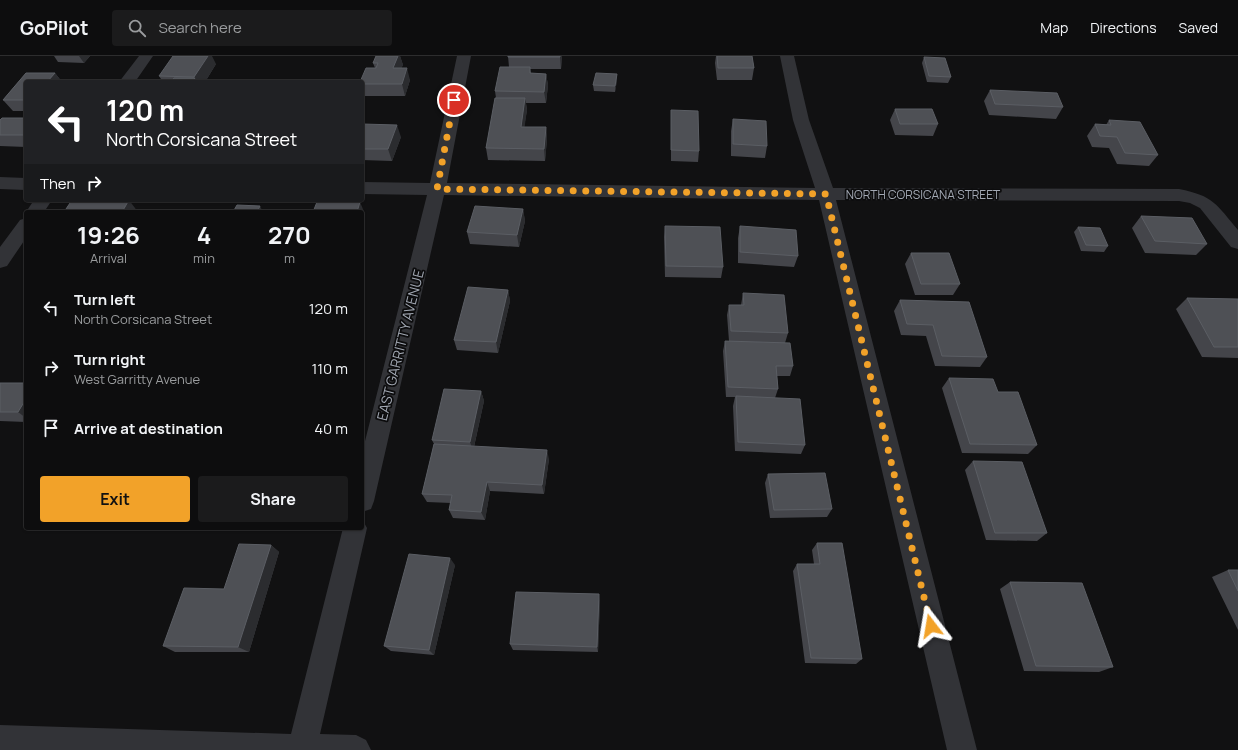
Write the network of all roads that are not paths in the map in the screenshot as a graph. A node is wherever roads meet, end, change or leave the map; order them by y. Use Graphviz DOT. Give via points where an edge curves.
graph roads {
  1 [pos="146,56"];
  2 [pos="464,56"];
  3 [pos="787,56"];
  4 [pos="128,80"];
  5 [pos="0,184"];
  6 [pos="24,184"];
  7 [pos="364,188"];
  8 [pos="437,189"];
  9 [pos="826,194"];
  10 [pos="24,227"];
  11 [pos="1238,242"];
  12 [pos="0,261"];
  13 [pos="364,493"];
  14 [pos="355,530"];
  15 [pos="0,740"];
  16 [pos="302,749"];
  17 [pos="356,750"];
  18 [pos="962,750"];
  1 -- 4 [label="street"];
  2 -- 8 [label="street, EAST GARRITTY AVENUE"];
  3 -- 9 [label="street" via="801,120"];
  5 -- 6 [label="street"];
  7 -- 8 [label="street, NORTH CORSICANA STREET"];
  8 -- 9 [label="street, NORTH CORSICANA STREET"];
  8 -- 13 [label="street, EAST GARRITTY AVENUE"];
  9 -- 11 [label="street, NORTH CORSICANA STREET" via="1179,195 1195,198 1206,204"];
  9 -- 18 [label="street"];
  10 -- 12 [label="street"];
  14 -- 16 [label="street"];
  15 -- 16 [label="street"];
  16 -- 17 [label="street"];
}
